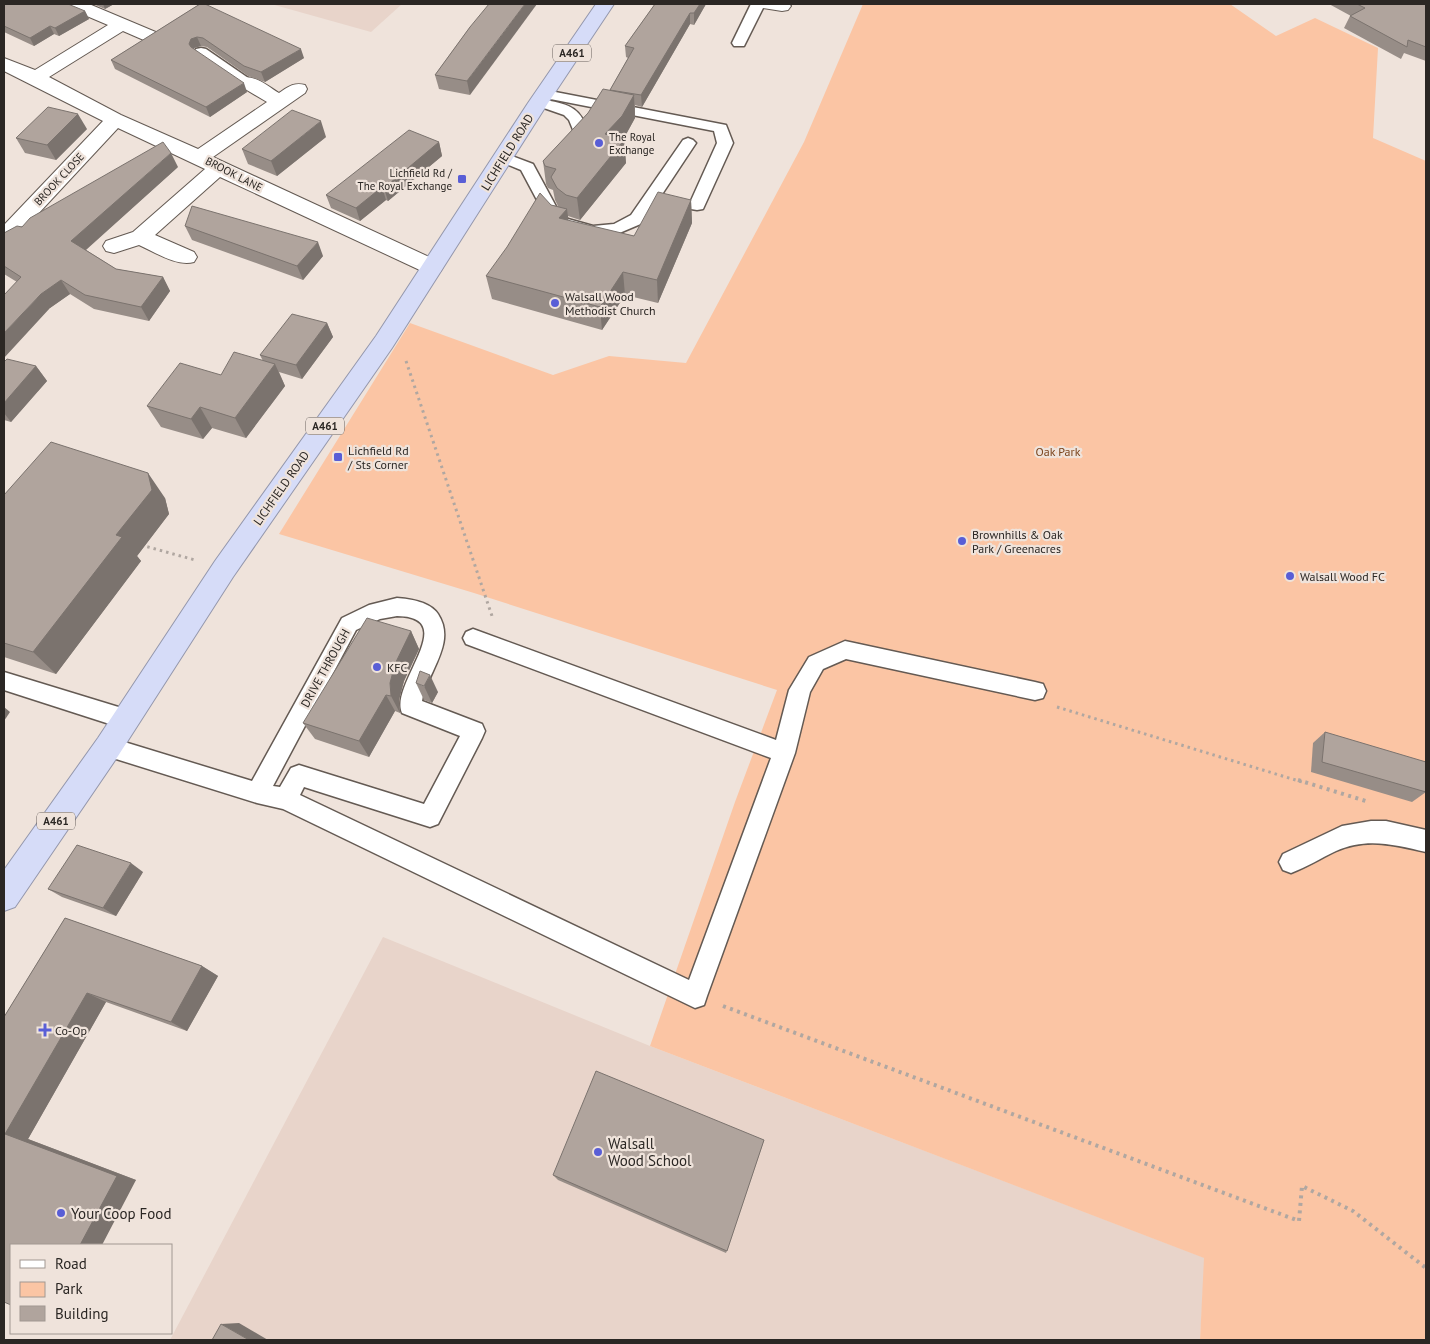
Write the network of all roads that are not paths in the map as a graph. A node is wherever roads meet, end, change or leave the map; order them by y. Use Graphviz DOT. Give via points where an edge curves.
graph roads {
  1 [pos="605,4"];
  2 [pos="758,4"];
  3 [pos="81,7"];
  4 [pos="121,25"];
  5 [pos="152,37"];
  6 [pos="739,43"];
  7 [pos="201,52"];
  8 [pos="4,64"];
  9 [pos="37,77"];
  10 [pos="247,82"];
  11 [pos="298,89"];
  12 [pos="542,98"];
  13 [pos="280,102"];
  14 [pos="115,120"];
  15 [pos="581,134"];
  16 [pos="688,143"];
  17 [pos="504,158"];
  18 [pos="209,162"];
  19 [pos="697,205"];
  20 [pos="140,237"];
  21 [pos="4,238"];
  22 [pos="114,246"];
  23 [pos="186,257"];
  24 [pos="432,267"];
  25 [pos="473,638"];
  26 [pos="4,681"];
  27 [pos="1042,698"];
  28 [pos="125,719"];
  29 [pos="108,746"];
  30 [pos="784,753"];
  31 [pos="258,793"];
  32 [pos="286,799"];
  33 [pos="1426,841"];
  34 [pos="1291,862"];
  35 [pos="4,896"];
  1 -- 12 [label="highway, LICHFIELD ROAD / A461"];
  2 -- 6 [label="lane"];
  3 -- 4 [label="street"];
  4 -- 5 [label="street"];
  4 -- 9 [label="street"];
  7 -- 10 [label="lane"];
  8 -- 9 [label="street, BROOK LANE"];
  9 -- 14 [label="street, BROOK LANE"];
  10 -- 13 [label="street"];
  11 -- 13 [label="street"];
  12 -- 15 [label="lane" via="573,114"];
  12 -- 17 [label="highway, LICHFIELD ROAD / A461"];
  12 -- 19 [label="lane" via="721,128 725,143"];
  13 -- 18 [label="street"];
  14 -- 18 [label="street, BROOK LANE"];
  14 -- 21 [label="street, BROOK CLOSE"];
  16 -- 17 [label="lane" via="637,218 617,229 593,230 562,223 539,192 528,167"];
  17 -- 24 [label="highway, LICHFIELD ROAD / A461"];
  18 -- 20 [label="street"];
  18 -- 24 [label="street, BROOK LANE"];
  20 -- 22 [label="street"];
  20 -- 23 [label="street"];
  24 -- 28 [label="highway, LICHFIELD ROAD / A461" via="395,326 224,569"];
  25 -- 30 [label="lane"];
  26 -- 28 [label="lane"];
  27 -- 30 [label="lane" via="845,650 816,663 800,690"];
  28 -- 29 [label="highway, LICHFIELD ROAD / A461"];
  29 -- 31 [label="lane"];
  29 -- 35 [label="highway, LICHFIELD ROAD / A461"];
  30 -- 32 [label="lane" via="695,996"];
  31 -- 32 [label="lane"];
  31 -- 32 [label="lane, DRIVE THROUGH" via="349,624 367,614 392,608 416,608 430,618 435,632 430,652 413,688 410,706 474,731 430,816 299,775"];
  33 -- 34 [label="lane" via="1397,832 1368,830 1346,834"];
}
